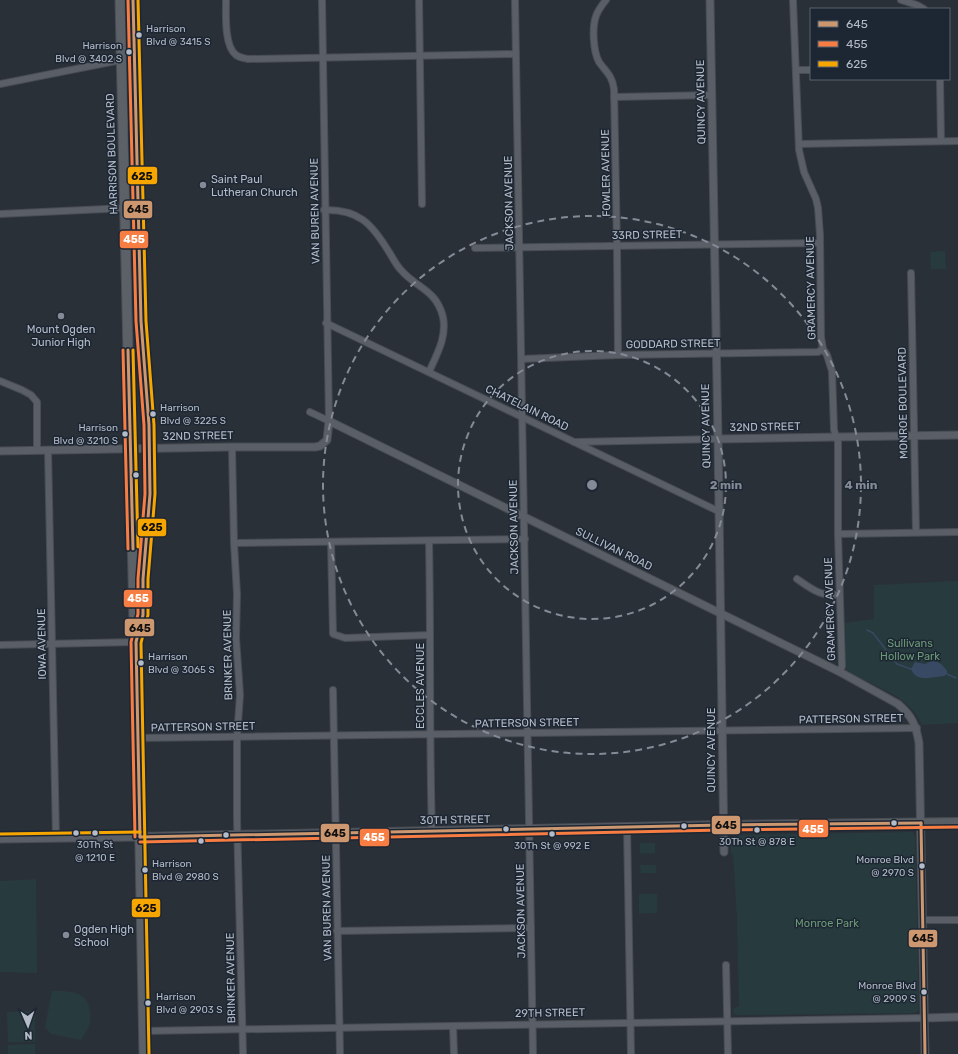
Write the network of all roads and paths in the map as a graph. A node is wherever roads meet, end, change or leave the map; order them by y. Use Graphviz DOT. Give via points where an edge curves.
graph roads {
  1 [pos="120,0"];
  2 [pos="133,0"];
  3 [pos="226,0"];
  4 [pos="322,0"];
  5 [pos="418,0"];
  6 [pos="516,0"];
  7 [pos="606,0"];
  8 [pos="710,0"];
  9 [pos="793,0"];
  10 [pos="901,0"];
  11 [pos="923,8"];
  12 [pos="516,54"];
  13 [pos="420,55"];
  14 [pos="323,57"];
  15 [pos="121,60"];
  16 [pos="796,70"];
  17 [pos="810,70"];
  18 [pos="940,80"];
  19 [pos="0,84"];
  20 [pos="712,95"];
  21 [pos="614,97"];
  22 [pos="941,141"];
  23 [pos="958,141"];
  24 [pos="799,144"];
  25 [pos="422,204"];
  26 [pos="126,208"];
  27 [pos="324,210"];
  28 [pos="0,214"];
  29 [pos="820,243"];
  30 [pos="714,244"];
  31 [pos="617,246"];
  32 [pos="475,248"];
  33 [pos="520,248"];
  34 [pos="911,273"];
  35 [pos="326,323"];
  36 [pos="823,349"];
  37 [pos="716,353"];
  38 [pos="618,355"];
  39 [pos="522,359"];
  40 [pos="429,372"];
  41 [pos="0,381"];
  42 [pos="310,412"];
  43 [pos="523,417"];
  44 [pos="329,421"];
  45 [pos="958,435"];
  46 [pos="914,436"];
  47 [pos="836,437"];
  48 [pos="718,439"];
  49 [pos="572,442"];
  50 [pos="232,447"];
  51 [pos="150,448"];
  52 [pos="130,449"];
  53 [pos="38,450"];
  54 [pos="48,450"];
  55 [pos="0,451"];
  56 [pos="718,512"];
  57 [pos="524,518"];
  58 [pos="916,532"];
  59 [pos="958,532"];
  60 [pos="838,534"];
  61 [pos="525,539"];
  62 [pos="429,541"];
  63 [pos="331,542"];
  64 [pos="234,543"];
  65 [pos="797,579"];
  66 [pos="839,595"];
  67 [pos="721,613"];
  68 [pos="430,635"];
  69 [pos="136,642"];
  70 [pos="52,644"];
  71 [pos="0,645"];
  72 [pos="840,672"];
  73 [pos="333,690"];
  74 [pos="917,728"];
  75 [pos="722,730"];
  76 [pos="528,733"];
  77 [pos="430,734"];
  78 [pos="333,735"];
  79 [pos="237,737"];
  80 [pos="138,738"];
  81 [pos="958,822"];
  82 [pos="922,824"];
  83 [pos="723,825"];
  84 [pos="627,827"];
  85 [pos="530,829"];
  86 [pos="432,832"];
  87 [pos="335,833"];
  88 [pos="238,836"];
  89 [pos="140,837"];
  90 [pos="56,838"];
  91 [pos="0,839"];
  92 [pos="724,852"];
  93 [pos="923,920"];
  94 [pos="958,920"];
  95 [pos="531,928"];
  96 [pos="337,931"];
  97 [pos="726,965"];
  98 [pos="958,1017"];
  99 [pos="925,1018"];
  100 [pos="728,1021"];
  101 [pos="630,1023"];
  102 [pos="533,1025"];
  103 [pos="453,1026"];
  104 [pos="339,1028"];
  105 [pos="242,1030"];
  106 [pos="143,1032"];
  107 [pos="144,1054"];
  108 [pos="243,1054"];
  109 [pos="340,1054"];
  110 [pos="454,1054"];
  111 [pos="534,1054"];
  112 [pos="631,1054"];
  113 [pos="728,1054"];
  114 [pos="925,1054"];
  1 -- 15 [label="main road, HARRISON BOULEVARD"];
  2 -- 51 [label="main road, HARRISON BOULEVARD" via="140,321"];
  3 -- 14 [label="street" via="227,34 230,46 237,55 248,59"];
  4 -- 14 [label="street, VAN BUREN AVENUE"];
  5 -- 13 [label="street"];
  6 -- 12 [label="street, JACKSON AVENUE"];
  7 -- 21 [label="street, FOWLER AVENUE" via="594,21 594,45 600,63 611,78"];
  8 -- 20 [label="street, QUINCY AVENUE"];
  9 -- 16 [label="street, GRAMERCY AVENUE"];
  10 -- 11 [label="street"];
  12 -- 13 [label="street"];
  12 -- 33 [label="street, JACKSON AVENUE"];
  13 -- 14 [label="street"];
  13 -- 25 [label="street"];
  14 -- 27 [label="street, VAN BUREN AVENUE"];
  15 -- 19 [label="street"];
  15 -- 26 [label="main road, HARRISON BOULEVARD"];
  16 -- 17 [label="street"];
  16 -- 24 [label="street, GRAMERCY AVENUE"];
  18 -- 22 [label="street"];
  20 -- 21 [label="street"];
  20 -- 30 [label="street, QUINCY AVENUE"];
  21 -- 31 [label="street, FOWLER AVENUE"];
  22 -- 23 [label="street"];
  22 -- 24 [label="street"];
  24 -- 29 [label="street, GRAMERCY AVENUE" via="804,172 818,208"];
  26 -- 28 [label="street"];
  26 -- 52 [label="main road, HARRISON BOULEVARD"];
  27 -- 35 [label="street, VAN BUREN AVENUE"];
  27 -- 40 [label="street" via="352,214 367,222 379,235 400,270 426,290 438,304 444,322 444,334"];
  29 -- 30 [label="street, 33RD STREET"];
  29 -- 36 [label="street, GRAMERCY AVENUE"];
  30 -- 31 [label="street, 33RD STREET"];
  30 -- 37 [label="street, QUINCY AVENUE"];
  31 -- 33 [label="street, 33RD STREET"];
  31 -- 38 [label="street, FOWLER AVENUE"];
  32 -- 33 [label="street, 33RD STREET"];
  33 -- 39 [label="street, JACKSON AVENUE"];
  34 -- 46 [label="street, MONROE BOULEVARD"];
  35 -- 40 [label="street, CHATELAIN ROAD"];
  35 -- 44 [label="street, VAN BUREN AVENUE"];
  36 -- 37 [label="street, GODDARD STREET" via="818,352"];
  36 -- 47 [label="street, GRAMERCY AVENUE" via="832,371"];
  37 -- 38 [label="street, GODDARD STREET"];
  37 -- 48 [label="street, QUINCY AVENUE"];
  38 -- 39 [label="street, GODDARD STREET"];
  39 -- 43 [label="street, JACKSON AVENUE"];
  40 -- 43 [label="street, CHATELAIN ROAD"];
  41 -- 53 [label="street" via="32,395 37,402"];
  42 -- 44 [label="street, SULLIVAN ROAD"];
  43 -- 49 [label="street, CHATELAIN ROAD"];
  43 -- 57 [label="street, JACKSON AVENUE"];
  44 -- 50 [label="street, 32ND STREET" via="327,440 320,446"];
  44 -- 57 [label="street, SULLIVAN ROAD"];
  45 -- 46 [label="street, 32ND STREET"];
  46 -- 47 [label="street, 32ND STREET"];
  46 -- 58 [label="street, MONROE BOULEVARD"];
  47 -- 48 [label="street, 32ND STREET"];
  47 -- 60 [label="street, GRAMERCY AVENUE"];
  48 -- 49 [label="street, 32ND STREET"];
  48 -- 56 [label="street, QUINCY AVENUE"];
  49 -- 56 [label="street, CHATELAIN ROAD"];
  50 -- 51 [label="street, 32ND STREET"];
  50 -- 64 [label="street, BRINKER AVENUE"];
  51 -- 52 [label="street, 32ND STREET"];
  51 -- 69 [label="main road, HARRISON BOULEVARD" via="143,615"];
  52 -- 54 [label="street, 32ND STREET"];
  52 -- 69 [label="main road, HARRISON BOULEVARD"];
  53 -- 54 [label="street, 32ND STREET"];
  53 -- 55 [label="street, 32ND STREET"];
  54 -- 70 [label="street, IOWA AVENUE"];
  56 -- 67 [label="street, QUINCY AVENUE"];
  57 -- 61 [label="street, JACKSON AVENUE"];
  57 -- 67 [label="street, SULLIVAN ROAD"];
  58 -- 59 [label="street"];
  58 -- 60 [label="street"];
  60 -- 66 [label="street, GRAMERCY AVENUE"];
  61 -- 62 [label="street"];
  61 -- 76 [label="street, JACKSON AVENUE"];
  62 -- 63 [label="street"];
  62 -- 68 [label="street, ECCLES AVENUE"];
  63 -- 64 [label="street"];
  63 -- 68 [label="street" via="332,634 345,638"];
  64 -- 79 [label="street, BRINKER AVENUE" via="240,695"];
  65 -- 66 [label="street" via="818,593"];
  66 -- 72 [label="street, GRAMERCY AVENUE" via="842,666"];
  67 -- 72 [label="street, SULLIVAN ROAD"];
  67 -- 75 [label="street, QUINCY AVENUE"];
  68 -- 77 [label="street, ECCLES AVENUE"];
  69 -- 70 [label="street"];
  69 -- 80 [label="main road, HARRISON BOULEVARD"];
  70 -- 71 [label="street"];
  70 -- 90 [label="street, IOWA AVENUE"];
  72 -- 74 [label="street, SULLIVAN ROAD" via="888,698 906,711"];
  73 -- 78 [label="street, VAN BUREN AVENUE"];
  74 -- 75 [label="street, PATTERSON STREET"];
  74 -- 82 [label="street"];
  75 -- 76 [label="street, PATTERSON STREET"];
  75 -- 83 [label="street, QUINCY AVENUE"];
  76 -- 77 [label="street, PATTERSON STREET"];
  76 -- 85 [label="street, JACKSON AVENUE"];
  77 -- 78 [label="street, PATTERSON STREET"];
  77 -- 86 [label="street, ECCLES AVENUE"];
  78 -- 79 [label="street, PATTERSON STREET"];
  78 -- 87 [label="street, VAN BUREN AVENUE"];
  79 -- 80 [label="street, PATTERSON STREET"];
  79 -- 88 [label="street, BRINKER AVENUE"];
  80 -- 89 [label="main road, HARRISON BOULEVARD"];
  81 -- 82 [label="main road, 30TH STREET"];
  82 -- 83 [label="main road, 30TH STREET"];
  82 -- 93 [label="street"];
  83 -- 84 [label="main road, 30TH STREET"];
  83 -- 92 [label="street, QUINCY AVENUE"];
  84 -- 85 [label="main road, 30TH STREET"];
  84 -- 101 [label="street"];
  85 -- 86 [label="main road, 30TH STREET"];
  85 -- 95 [label="street, JACKSON AVENUE"];
  86 -- 87 [label="main road, 30TH STREET"];
  87 -- 88 [label="main road, 30TH STREET"];
  87 -- 96 [label="street, VAN BUREN AVENUE"];
  88 -- 89 [label="main road, 30TH STREET"];
  88 -- 105 [label="street, BRINKER AVENUE"];
  89 -- 90 [label="street, 30TH STREET"];
  89 -- 106 [label="main road, HARRISON BOULEVARD"];
  90 -- 91 [label="street, 30TH STREET"];
  93 -- 94 [label="street"];
  93 -- 99 [label="street"];
  95 -- 96 [label="street"];
  95 -- 102 [label="street, JACKSON AVENUE"];
  96 -- 104 [label="street, VAN BUREN AVENUE"];
  97 -- 100 [label="street"];
  98 -- 99 [label="street, 29TH STREET"];
  99 -- 100 [label="street, 29TH STREET"];
  99 -- 114 [label="street"];
  100 -- 101 [label="street, 29TH STREET"];
  100 -- 113 [label="street"];
  101 -- 102 [label="street, 29TH STREET"];
  101 -- 112 [label="street"];
  102 -- 103 [label="street, 29TH STREET"];
  102 -- 111 [label="street, JACKSON AVENUE"];
  103 -- 104 [label="street, 29TH STREET"];
  103 -- 110 [label="street"];
  104 -- 105 [label="street, 29TH STREET"];
  104 -- 109 [label="street, VAN BUREN AVENUE"];
  105 -- 106 [label="street, 29TH STREET"];
  105 -- 108 [label="street, BRINKER AVENUE"];
  106 -- 107 [label="main road, HARRISON BOULEVARD"];
}
